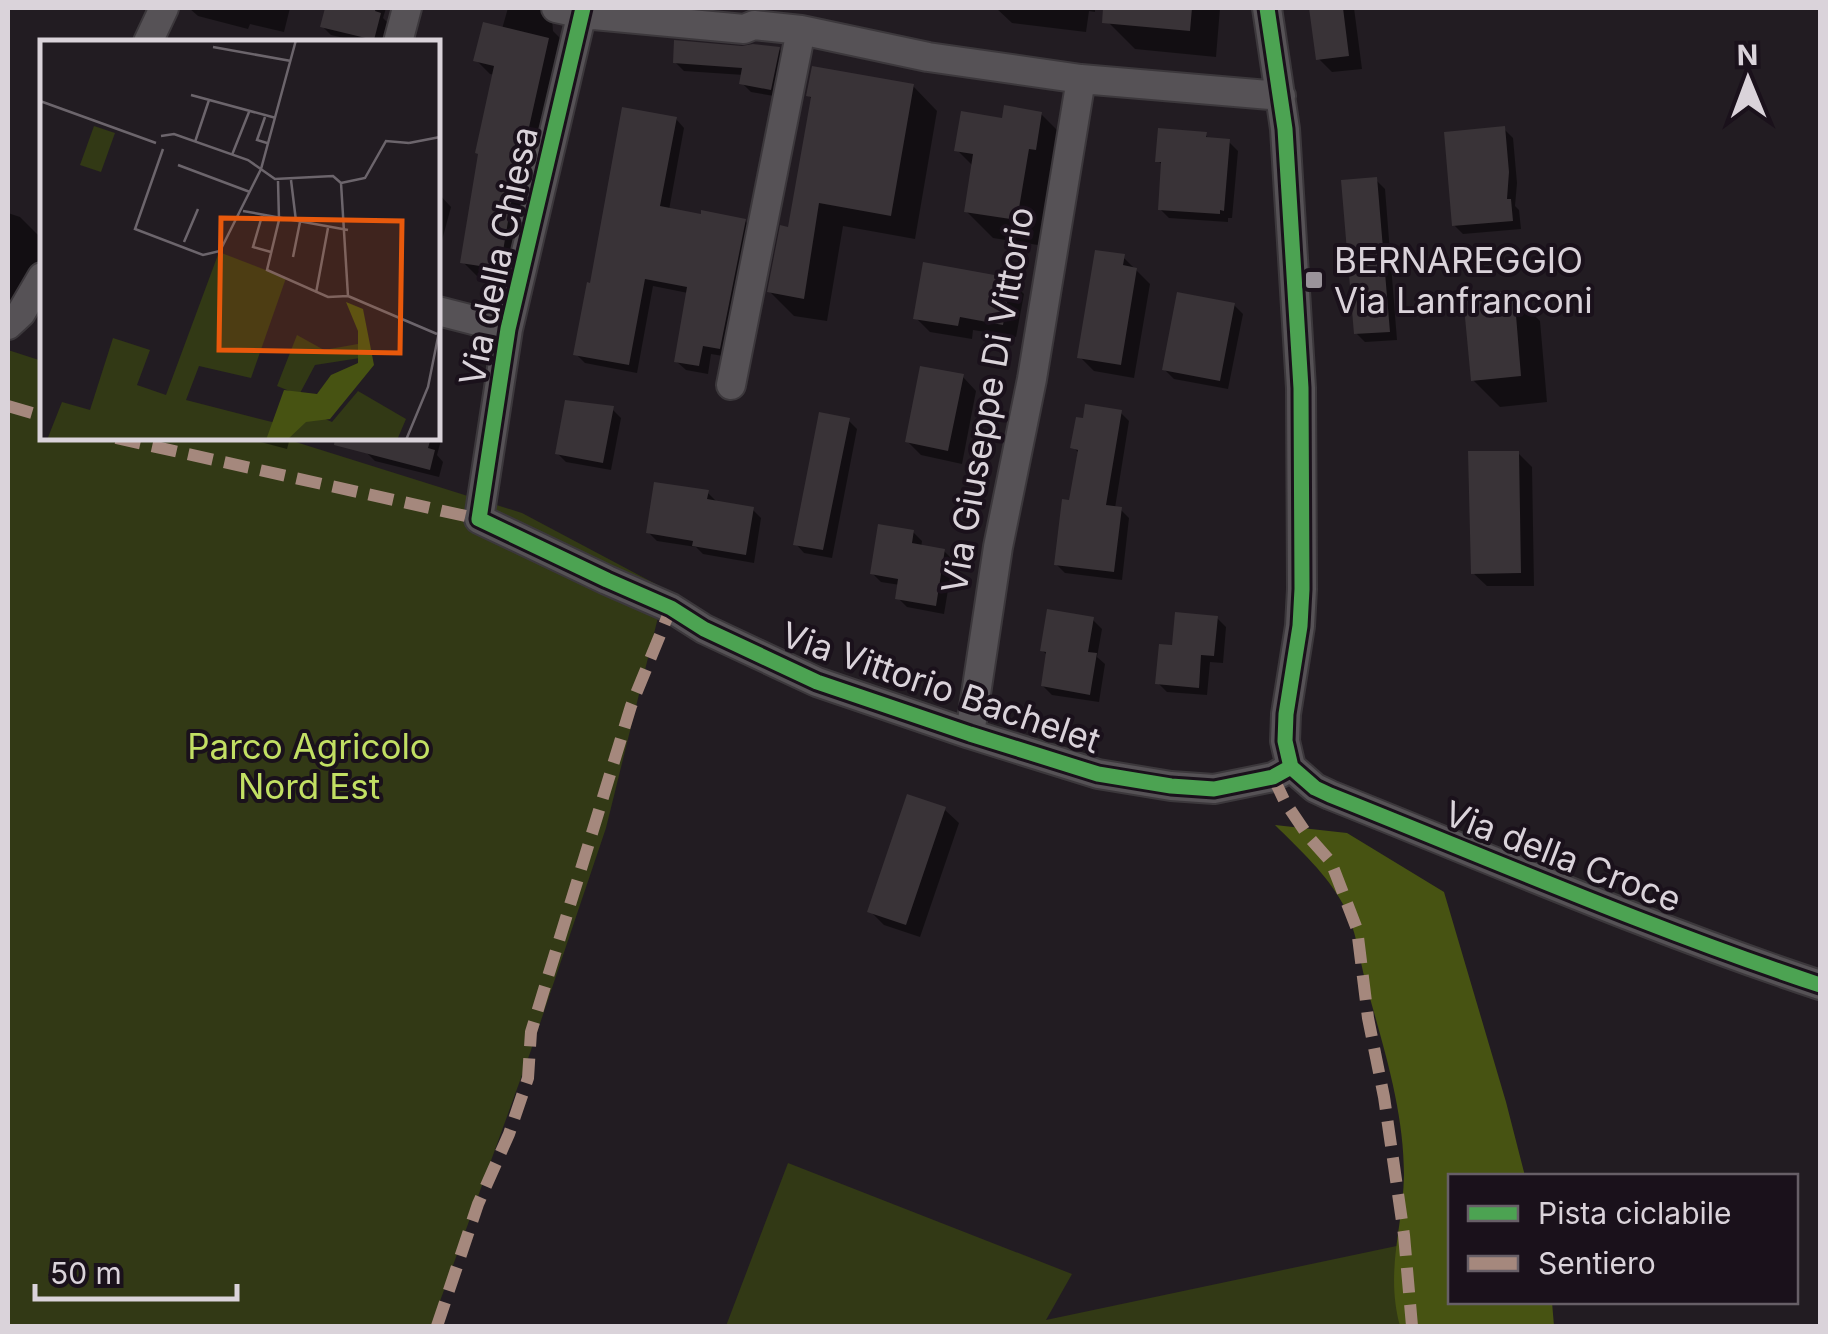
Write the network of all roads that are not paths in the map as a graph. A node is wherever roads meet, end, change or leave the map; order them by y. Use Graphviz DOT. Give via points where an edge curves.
graph roads {
  1 [pos="164,8"];
  2 [pos="407,8"];
  3 [pos="556,8"];
  4 [pos="1267,8"];
  5 [pos="584,11"];
  6 [pos="753,16"];
  7 [pos="801,30"];
  8 [pos="149,40"];
  9 [pos="399,40"];
  10 [pos="1081,79"];
  11 [pos="1281,96"];
  12 [pos="40,280"];
  13 [pos="440,312"];
  14 [pos="8,325"];
  15 [pos="508,330"];
  16 [pos="732,385"];
  17 [pos="479,519"];
  18 [pos="970,734"];
  19 [pos="1290,767"];
  20 [pos="1820,985"];
  1 -- 8 [label="street"];
  2 -- 9 [label="street"];
  3 -- 5 [label="street"];
  4 -- 11 [label="street"];
  5 -- 6 [label="street" via="744,29"];
  5 -- 15 [label="street, Via della Chiesa"];
  6 -- 7 [label="street"];
  7 -- 10 [label="street" via="928,58"];
  7 -- 16 [label="street"];
  10 -- 11 [label="street"];
  10 -- 18 [label="street, Via Giuseppe Di Vittorio"];
  11 -- 19 [label="street" via="1301,388 1302,589 1284,726"];
  12 -- 14 [label="street"];
  13 -- 15 [label="street"];
  15 -- 17 [label="street, Via della Chiesa"];
  17 -- 18 [label="street, Via Vittorio Bachelet" via="817,682"];
  18 -- 19 [label="street, Via Vittorio Bachelet" via="1098,774 1171,786 1235,786"];
  19 -- 20 [label="street, Via della Croce" via="1315,788 1502,866"];
}
